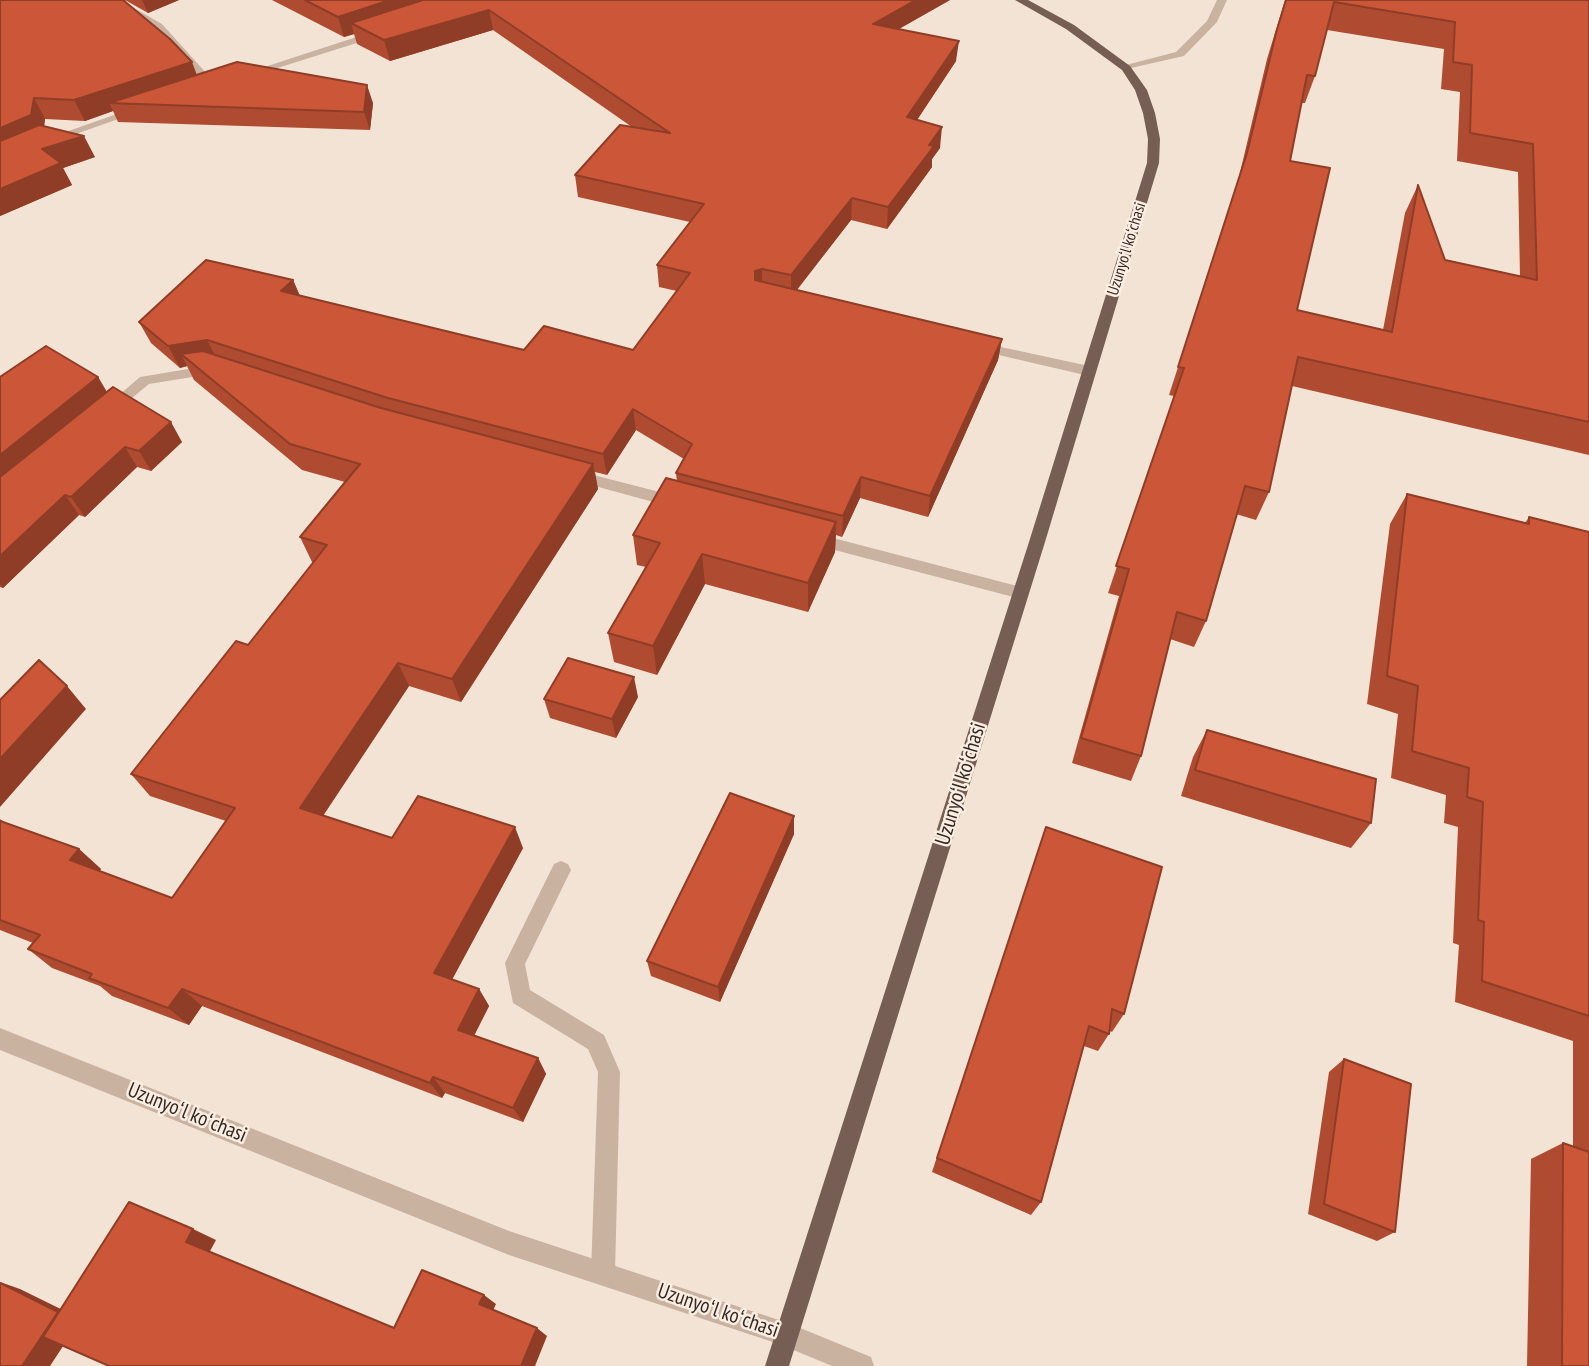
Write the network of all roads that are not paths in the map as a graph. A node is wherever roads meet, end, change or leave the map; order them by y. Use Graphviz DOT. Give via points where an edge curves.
graph roads {
  1 [pos="113,0"];
  2 [pos="1020,0"];
  3 [pos="1222,0"];
  4 [pos="391,29"];
  5 [pos="1126,68"];
  6 [pos="238,78"];
  7 [pos="225,82"];
  8 [pos="212,86"];
  9 [pos="200,90"];
  10 [pos="148,106"];
  11 [pos="36,146"];
  12 [pos="967,343"];
  13 [pos="1089,371"];
  14 [pos="229,373"];
  15 [pos="104,414"];
  16 [pos="564,472"];
  17 [pos="697,508"];
  18 [pos="804,536"];
  19 [pos="1021,593"];
  20 [pos="561,870"];
  21 [pos="0,1039"];
  22 [pos="603,1273"];
  23 [pos="788,1335"];
  24 [pos="777,1366"];
  25 [pos="862,1366"];
  1 -- 8 [label="street" via="158,26"];
  2 -- 5 [label="main road, Uzunyoʻl koʻchasi" via="1070,27"];
  3 -- 5 [label="street" via="1212,22 1180,54"];
  4 -- 6 [label="street"];
  5 -- 13 [label="main road, Uzunyoʻl koʻchasi" via="1149,113 1153,163"];
  7 -- 8 [label="street"];
  8 -- 9 [label="street"];
  10 -- 11 [label="street"];
  12 -- 13 [label="street"];
  13 -- 19 [label="main road, Uzunyoʻl koʻchasi"];
  14 -- 15 [label="street" via="217,369 145,380"];
  16 -- 17 [label="street"];
  18 -- 19 [label="street"];
  19 -- 23 [label="main road, Uzunyoʻl koʻchasi"];
  20 -- 22 [label="street" via="515,963 520,996 596,1042 610,1072"];
  21 -- 22 [label="street, Uzunyoʻl koʻchasi" via="509,1242"];
  22 -- 23 [label="street, Uzunyoʻl koʻchasi"];
  23 -- 24 [label="main road"];
  23 -- 25 [label="street"];
}
